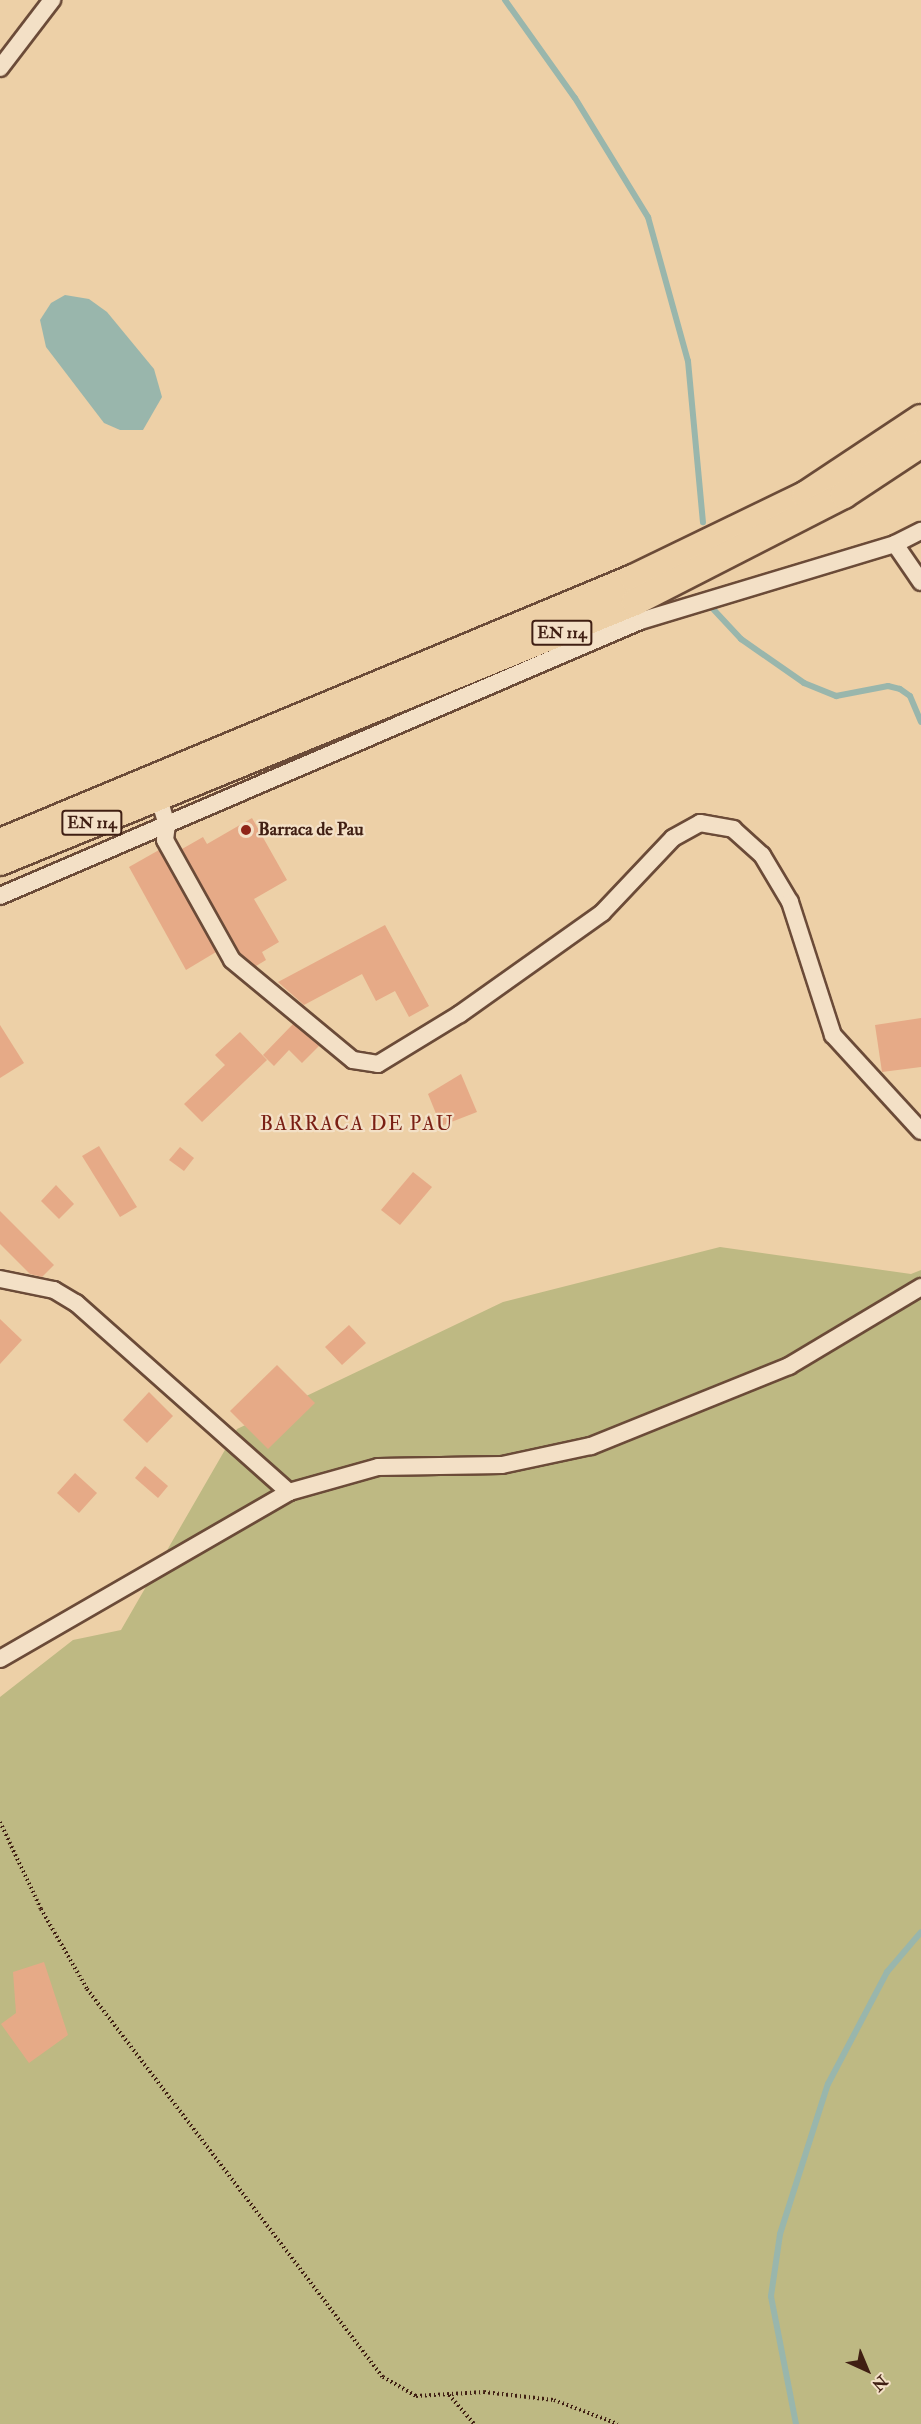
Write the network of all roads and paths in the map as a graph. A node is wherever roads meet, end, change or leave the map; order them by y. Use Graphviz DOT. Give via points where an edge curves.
graph roads {
  1 [pos="52,0"];
  2 [pos="0,68"];
  3 [pos="921,418"];
  4 [pos="921,444"];
  5 [pos="921,449"];
  6 [pos="889,465"];
  7 [pos="921,531"];
  8 [pos="895,544"];
  9 [pos="921,582"];
  10 [pos="155,787"];
  11 [pos="167,824"];
  12 [pos="0,842"];
  13 [pos="0,862"];
  14 [pos="0,896"];
  15 [pos="921,1131"];
  16 [pos="0,1279"];
  17 [pos="921,1287"];
  18 [pos="289,1492"];
  19 [pos="0,1659"];
  20 [pos="0,1822"];
  21 [pos="448,2394"];
  22 [pos="474,2424"];
  23 [pos="618,2424"];
  1 -- 2 [label="street"];
  3 -- 10 [label="main road, EN 114" via="805,495 633,578"];
  4 -- 6 [label="main road, EN 114"];
  5 -- 6 [label="street"];
  6 -- 10 [label="main road, EN 114" via="725,560 635,602"];
  7 -- 8 [label="street"];
  8 -- 9 [label="street"];
  8 -- 11 [label="street" via="640,621"];
  10 -- 11 [label="street"];
  10 -- 12 [label="main road, EN 114"];
  10 -- 13 [label="main road, EN 114"];
  11 -- 14 [label="street"];
  11 -- 15 [label="street" via="165,840 232,960 353,1060 378,1064 460,1014 602,913 673,838 700,823 733,829 762,855 790,902 833,1035"];
  16 -- 18 [label="street" via="54,1290 76,1303"];
  17 -- 18 [label="street" via="789,1366 591,1446 502,1465 378,1467"];
  18 -- 19 [label="street"];
  20 -- 21 [label="path" via="41,1909 87,1989 317,2284 355,2345 383,2378 416,2396"];
  21 -- 22 [label="path"];
  21 -- 23 [label="path" via="554,2400"];
}
